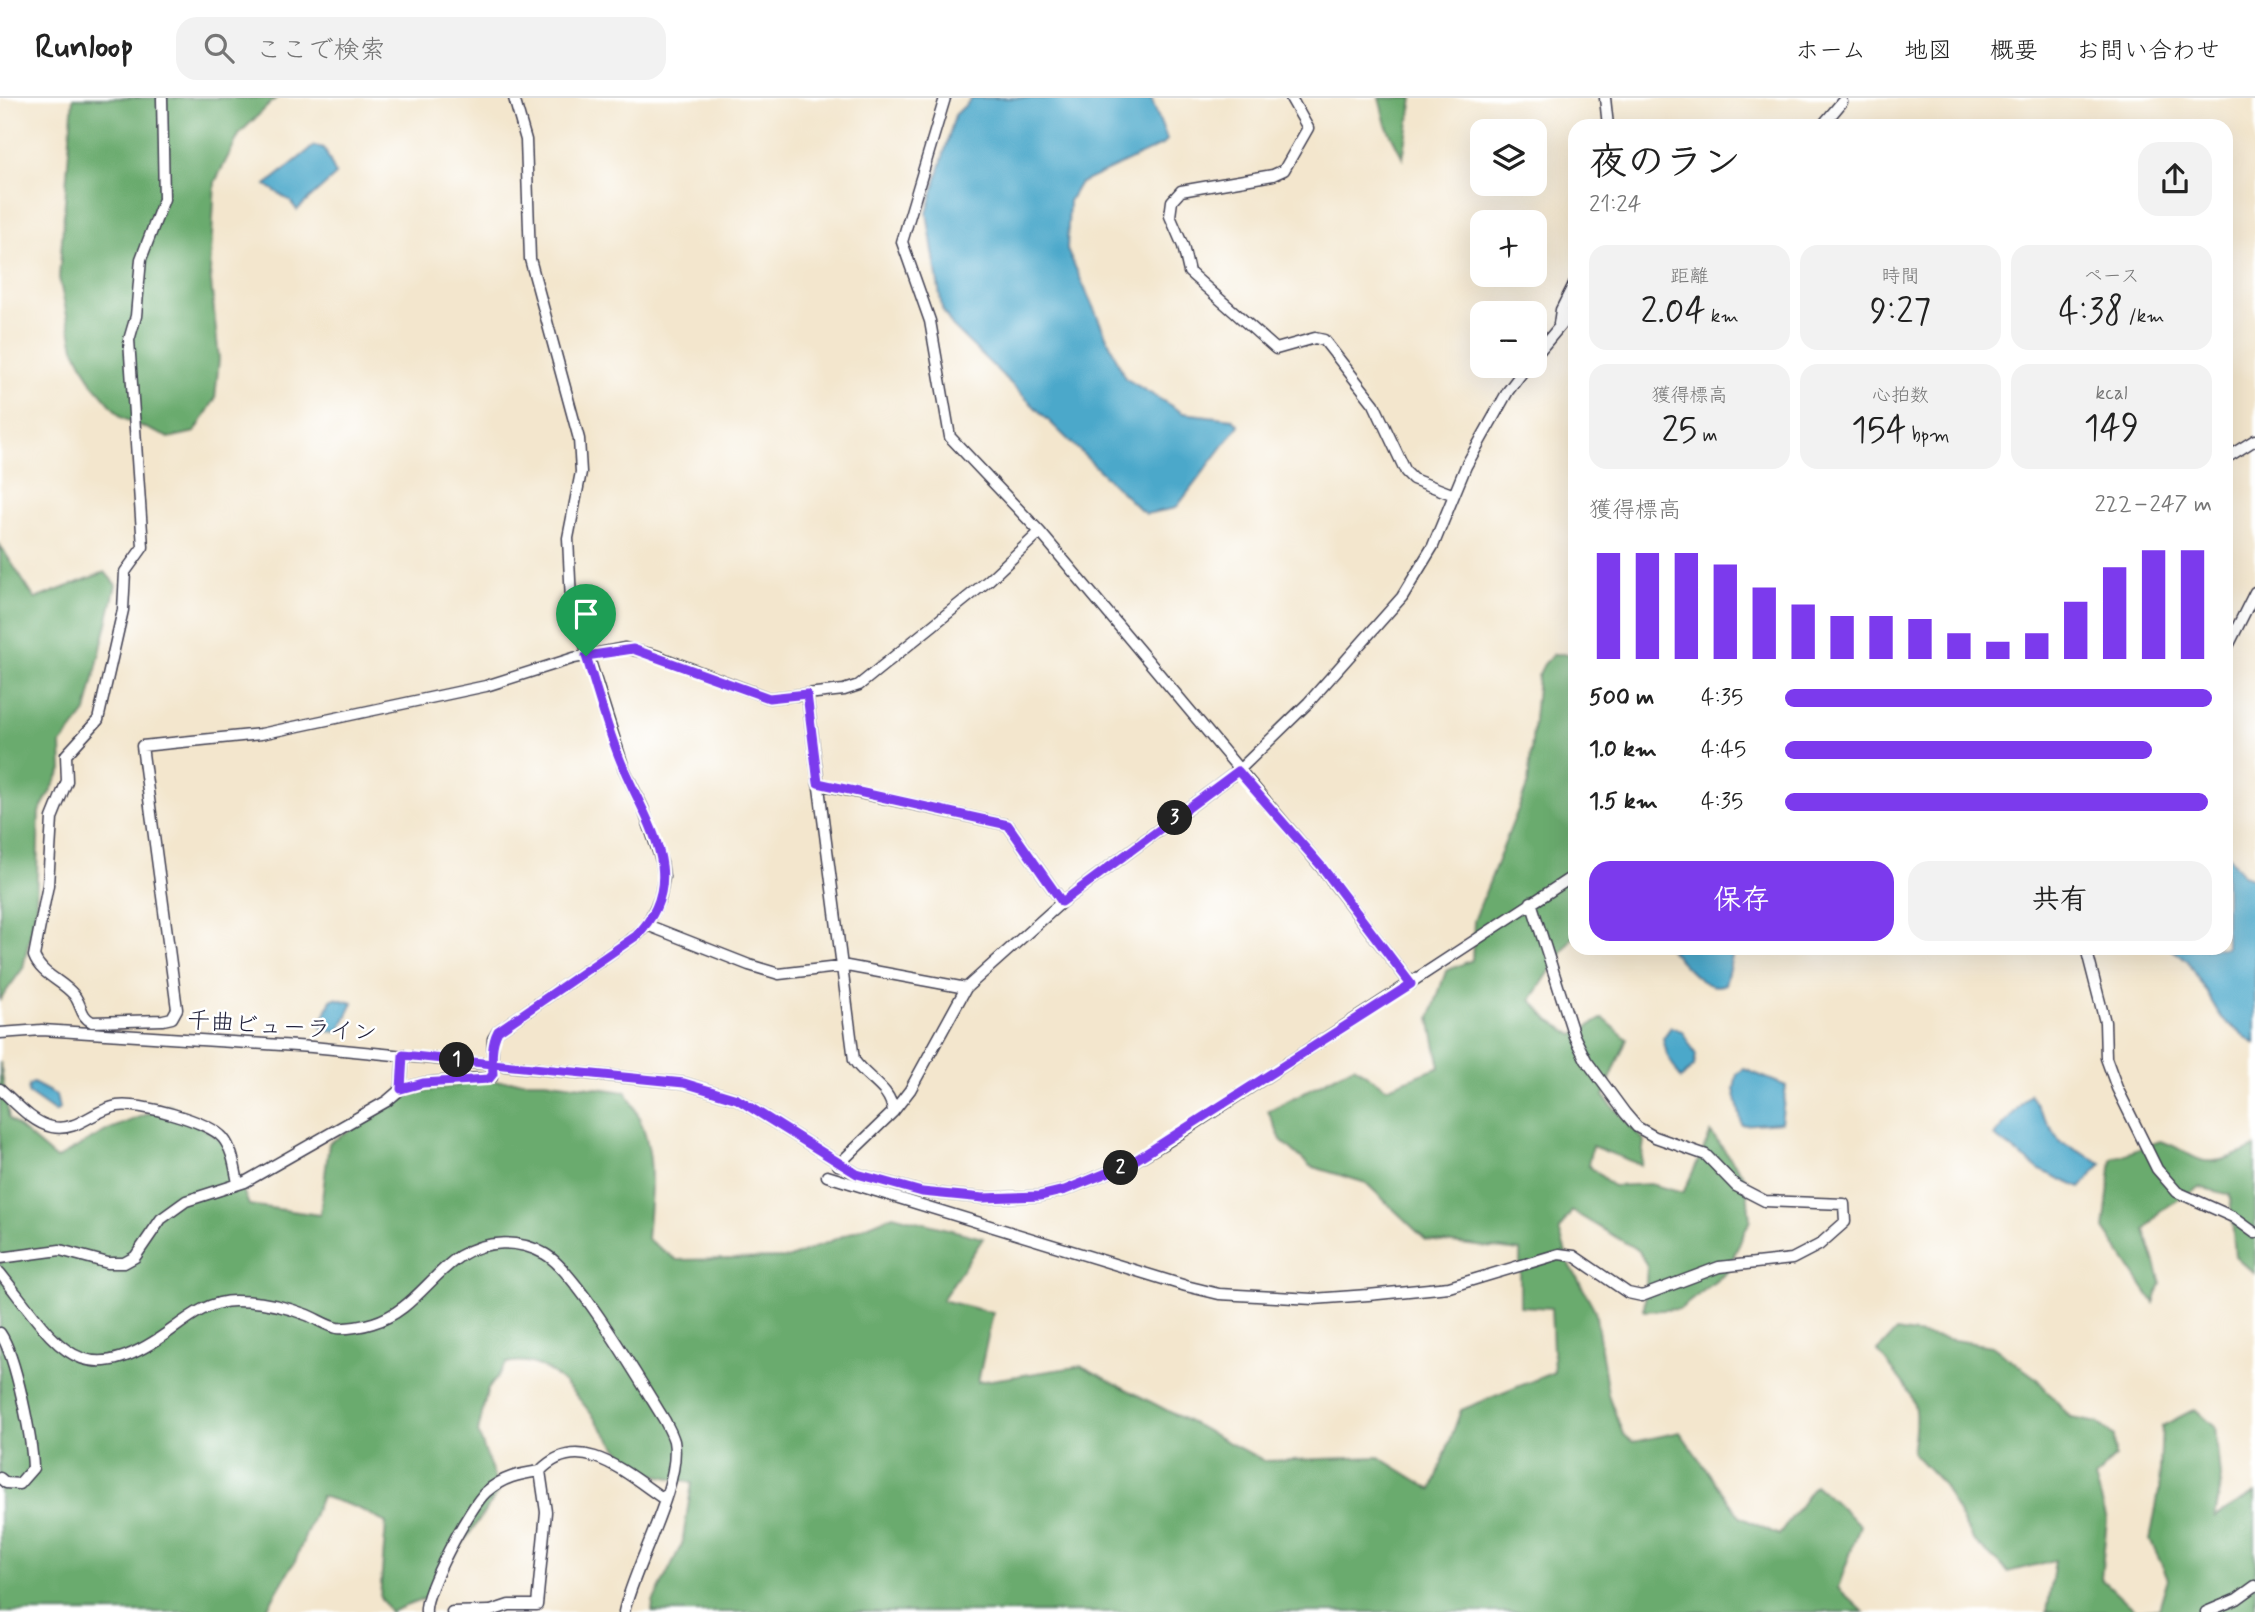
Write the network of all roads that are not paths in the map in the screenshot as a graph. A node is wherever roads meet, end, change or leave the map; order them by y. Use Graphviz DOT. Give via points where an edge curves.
graph roads {
  1 [pos="162,98"];
  2 [pos="514,98"];
  3 [pos="945,98"];
  4 [pos="1290,98"];
  5 [pos="1605,98"];
  6 [pos="1842,102"];
  7 [pos="1607,119"];
  8 [pos="1828,119"];
  9 [pos="1568,296"];
  10 [pos="1568,315"];
  11 [pos="1559,325"];
  12 [pos="1547,340"];
  13 [pos="1518,378"];
  14 [pos="2255,440"];
  15 [pos="2233,454"];
  16 [pos="1454,495"];
  17 [pos="1040,532"];
  18 [pos="2255,592"];
  19 [pos="2233,636"];
  20 [pos="586,656"];
  21 [pos="807,694"];
  22 [pos="1238,771"];
  23 [pos="818,783"];
  24 [pos="1568,879"];
  25 [pos="1062,902"];
  26 [pos="1531,902"];
  27 [pos="647,925"];
  28 [pos="2088,955"];
  29 [pos="840,966"];
  30 [pos="1411,984"];
  31 [pos="966,988"];
  32 [pos="0,1033"];
  33 [pos="403,1055"];
  34 [pos="492,1063"];
  35 [pos="0,1089"];
  36 [pos="401,1089"];
  37 [pos="893,1112"];
  38 [pos="838,1165"];
  39 [pos="827,1176"];
  40 [pos="238,1184"];
  41 [pos="2255,1233"];
  42 [pos="0,1258"];
  43 [pos="0,1273"];
  44 [pos="0,1333"];
  45 [pos="540,1471"];
  46 [pos="0,1478"];
  47 [pos="664,1499"];
  48 [pos="2255,1586"];
  49 [pos="426,1612"];
  50 [pos="452,1612"];
  51 [pos="488,1612"];
  52 [pos="624,1612"];
  53 [pos="2206,1612"];
  1 -- 20 [label="street" via="164,199 141,259 129,340 143,547 125,572 123,610 97,720 66,755 67,781 52,818 48,885 34,956 37,962 72,993 92,1022 163,1020 176,1015 142,746 274,732 486,685"];
  2 -- 20 [label="street" via="526,140 530,258 579,439 581,472 570,521 568,561 571,601"];
  3 -- 17 [label="street" via="902,242 930,321 950,437"];
  4 -- 16 [label="street" via="1308,128 1284,170 1181,191 1172,201 1170,216 1189,272 1276,349 1315,338 1324,340 1368,395 1406,472"];
  5 -- 7 [label="street"];
  6 -- 8 [label="street"];
  9 -- 11 [label="street"];
  10 -- 11 [label="street"];
  11 -- 12 [label="street"];
  13 -- 16 [label="street"];
  14 -- 15 [label="street"];
  16 -- 22 [label="street" via="1433,546 1402,597 1308,703"];
  17 -- 21 [label="street" via="989,580 859,685"];
  17 -- 22 [label="street"];
  18 -- 19 [label="street"];
  20 -- 21 [label="street" via="633,649 769,698"];
  20 -- 27 [label="street" via="662,863 660,898"];
  21 -- 23 [label="street"];
  22 -- 25 [label="street"];
  22 -- 30 [label="street" via="1322,867"];
  23 -- 25 [label="street" via="1008,825"];
  23 -- 29 [label="street"];
  24 -- 26 [label="street, 千曲ビューライン"];
  25 -- 31 [label="street"];
  26 -- 30 [label="street, 千曲ビューライン"];
  26 -- 39 [label="street" via="1574,1036 1586,1060 1637,1127 1706,1154 1753,1197 1844,1204 1845,1222 1819,1245 1792,1259 1719,1267 1642,1296 1628,1293 1574,1256 1559,1254 1449,1287 1313,1299 1219,1293 1186,1286"];
  27 -- 29 [label="street" via="779,974"];
  27 -- 34 [label="street" via="498,1031"];
  28 -- 41 [label="street" via="2105,1022 2106,1058 2157,1169 2177,1192 2233,1217"];
  29 -- 31 [label="street"];
  29 -- 37 [label="street" via="855,1060 879,1084"];
  30 -- 38 [label="street, 千曲ビューライン" via="1167,1142 1131,1163 1065,1190 1040,1196 983,1198 922,1192"];
  31 -- 37 [label="street"];
  32 -- 33 [label="street, 千曲ビューライン" via="42,1030"];
  33 -- 34 [label="street, 千曲ビューライン"];
  33 -- 36 [label="street"];
  34 -- 36 [label="street" via="489,1079"];
  34 -- 38 [label="street, 千曲ビューライン" via="684,1083 712,1090 760,1112"];
  35 -- 40 [label="street" via="54,1128 74,1126 109,1108 127,1105 202,1124 227,1143"];
  36 -- 40 [label="street" via="289,1159"];
  37 -- 38 [label="street"];
  40 -- 42 [label="street" via="170,1211 135,1257 124,1263 60,1250"];
  43 -- 47 [label="street" via="69,1353 90,1361 107,1361 138,1354 193,1314 223,1301 270,1303 337,1328 370,1324 392,1317 446,1267 477,1248 495,1242 530,1248 547,1255 573,1280 665,1421 674,1441 674,1456"];
  44 -- 46 [label="street" via="15,1373 33,1468 19,1484"];
  45 -- 47 [label="street" via="553,1459 589,1453"];
  45 -- 49 [label="street" via="512,1475 484,1493 438,1570"];
  45 -- 51 [label="street" via="546,1512 537,1605 509,1605"];
  47 -- 52 [label="street"];
  48 -- 53 [label="street"];
  50 -- 51 [label="street"];
}
